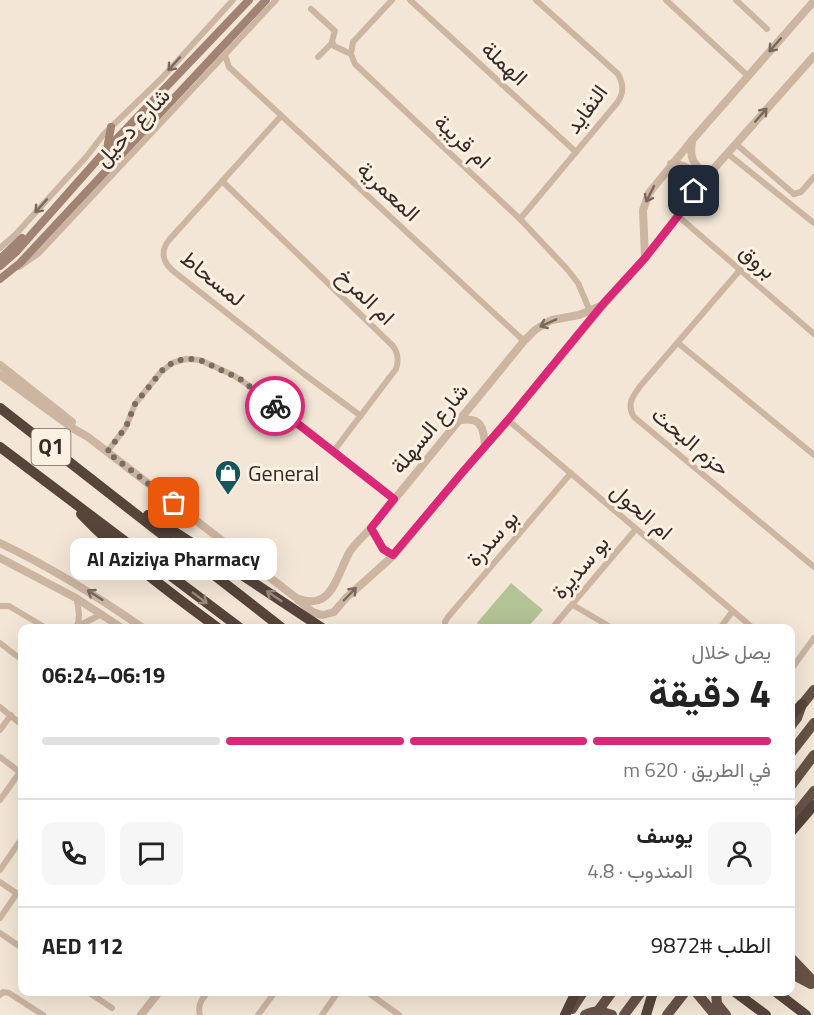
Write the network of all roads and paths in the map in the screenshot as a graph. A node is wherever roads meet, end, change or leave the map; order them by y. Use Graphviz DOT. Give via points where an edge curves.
graph roads {
  1 [pos="233,0"];
  2 [pos="249,0"];
  3 [pos="266,0"];
  4 [pos="276,0"];
  5 [pos="392,0"];
  6 [pos="410,0"];
  7 [pos="536,0"];
  8 [pos="666,0"];
  9 [pos="736,0"];
  10 [pos="811,2"];
  11 [pos="311,9"];
  12 [pos="768,29"];
  13 [pos="332,43"];
  14 [pos="351,54"];
  15 [pos="225,55"];
  16 [pos="814,56"];
  17 [pos="318,57"];
  18 [pos="216,65"];
  19 [pos="229,67"];
  20 [pos="748,76"];
  21 [pos="281,116"];
  22 [pos="111,127"];
  23 [pos="693,139"];
  24 [pos="736,144"];
  25 [pos="137,147"];
  26 [pos="107,149"];
  27 [pos="576,153"];
  28 [pos="728,154"];
  29 [pos="120,156"];
  30 [pos="671,164"];
  31 [pos="714,170"];
  32 [pos="814,177"];
  33 [pos="222,181"];
  34 [pos="694,191"];
  35 [pos="794,194"];
  36 [pos="787,202"];
  37 [pos="678,216"];
  38 [pos="520,219"];
  39 [pos="42,223"];
  40 [pos="814,223"];
  41 [pos="0,248"];
  42 [pos="645,258"];
  43 [pos="0,259"];
  44 [pos="0,266"];
  45 [pos="740,270"];
  46 [pos="9,273"];
  47 [pos="0,279"];
  48 [pos="603,304"];
  49 [pos="590,311"];
  50 [pos="814,333"];
  51 [pos="524,341"];
  52 [pos="678,343"];
  53 [pos="0,365"];
  54 [pos="0,375"];
  55 [pos="0,408"];
  56 [pos="361,416"];
  57 [pos="508,420"];
  58 [pos="458,421"];
  59 [pos="88,437"];
  60 [pos="485,446"];
  61 [pos="0,447"];
  62 [pos="107,452"];
  63 [pos="333,452"];
  64 [pos="814,455"];
  65 [pos="571,473"];
  66 [pos="53,486"];
  67 [pos="102,486"];
  68 [pos="394,499"];
  69 [pos="371,528"];
  70 [pos="636,529"];
  71 [pos="0,543"];
  72 [pos="393,555"];
  73 [pos="0,558"];
  74 [pos="814,567"];
  75 [pos="295,597"];
  76 [pos="76,598"];
  77 [pos="573,605"];
  78 [pos="0,606"];
  79 [pos="732,612"];
  80 [pos="102,614"];
  81 [pos="39,624"];
  82 [pos="77,624"];
  83 [pos="82,624"];
  84 [pos="116,624"];
  85 [pos="137,624"];
  86 [pos="213,624"];
  87 [pos="235,624"];
  88 [pos="277,624"];
  89 [pos="316,624"];
  90 [pos="445,624"];
  91 [pos="556,624"];
  92 [pos="605,624"];
  93 [pos="723,624"];
  94 [pos="748,624"];
  95 [pos="814,638"];
  96 [pos="0,643"];
  97 [pos="18,657"];
  98 [pos="795,659"];
  99 [pos="814,690"];
  100 [pos="802,704"];
  101 [pos="0,707"];
  102 [pos="795,712"];
  103 [pos="10,716"];
  104 [pos="795,720"];
  105 [pos="18,721"];
  106 [pos="814,723"];
  107 [pos="0,730"];
  108 [pos="795,748"];
  109 [pos="814,755"];
  110 [pos="0,757"];
  111 [pos="18,771"];
  112 [pos="18,777"];
  113 [pos="795,780"];
  114 [pos="814,791"];
  115 [pos="0,800"];
  116 [pos="814,806"];
  117 [pos="795,815"];
  118 [pos="795,827"];
  119 [pos="795,832"];
  120 [pos="18,844"];
  121 [pos="0,870"];
  122 [pos="0,882"];
  123 [pos="18,894"];
  124 [pos="18,897"];
  125 [pos="0,918"];
  126 [pos="0,933"];
  127 [pos="18,945"];
  128 [pos="795,963"];
  129 [pos="795,971"];
  130 [pos="795,975"];
  131 [pos="814,984"];
  132 [pos="0,995"];
  133 [pos="94,996"];
  134 [pos="156,996"];
  135 [pos="205,996"];
  136 [pos="272,996"];
  137 [pos="335,996"];
  138 [pos="372,996"];
  139 [pos="574,996"];
  140 [pos="580,996"];
  141 [pos="609,996"];
  142 [pos="638,996"];
  143 [pos="652,996"];
  144 [pos="682,996"];
  145 [pos="699,996"];
  146 [pos="716,996"];
  147 [pos="741,996"];
  148 [pos="741,996"];
  149 [pos="781,996"];
  150 [pos="112,1008"];
  151 [pos="389,1012"];
  152 [pos="43,1015"];
  153 [pos="141,1015"];
  154 [pos="200,1015"];
  155 [pos="258,1015"];
  156 [pos="322,1015"];
  157 [pos="399,1015"];
  158 [pos="567,1015"];
  159 [pos="585,1015"];
  160 [pos="594,1015"];
  161 [pos="612,1015"];
  162 [pos="624,1015"];
  163 [pos="646,1015"];
  164 [pos="667,1015"];
  165 [pos="716,1015"];
  166 [pos="726,1015"];
  167 [pos="753,1015"];
  168 [pos="766,1015"];
  169 [pos="806,1015"];
  1 -- 22 [label="street, شارع دحيل, one-way"];
  2 -- 26 [label="main road, شارع دحيل"];
  3 -- 29 [label="main road, شارع دحيل"];
  4 -- 15 [label="street, شارع دحيل"];
  5 -- 14 [label="street" via="357,38"];
  6 -- 27 [label="street, الهملة"];
  7 -- 27 [label="street, النفايد" via="618,74 623,86 621,98"];
  8 -- 20 [label="street"];
  9 -- 12 [label="street"];
  10 -- 20 [label="street, one-way"];
  11 -- 13 [label="street" via="335,31"];
  13 -- 14 [label="street"];
  13 -- 17 [label="street"];
  14 -- 38 [label="street, ام قريبة" via="358,68"];
  15 -- 18 [label="street, شارع دحيل"];
  15 -- 19 [label="street, المعمرية"];
  24 -- 16 [label="street, شارع السهلة, one-way"];
  18 -- 19 [label="street"];
  18 -- 25 [label="street, شارع دحيل"];
  19 -- 21 [label="street, المعمرية"];
  20 -- 23 [label="street"];
  21 -- 33 [label="street, لمسحاط"];
  21 -- 51 [label="street, المعمرية"];
  22 -- 26 [label="main road"];
  22 -- 41 [label="street, شارع دحيل, one-way"];
  23 -- 30 [label="street"];
  23 -- 31 [label="street" via="691,158 696,166 704,171"];
  24 -- 28 [label="street, شارع السهلة"];
  24 -- 35 [label="street"];
  25 -- 29 [label="main road"];
  25 -- 46 [label="street, شارع دحيل" via="39,253"];
  26 -- 39 [label="main road, شارع دحيل"];
  27 -- 38 [label="street, النفايد"];
  28 -- 31 [label="street, شارع السهلة"];
  28 -- 36 [label="street"];
  29 -- 46 [label="main road, شارع دحيل"];
  30 -- 34 [label="street" via="691,170"];
  30 -- 42 [label="street, one-way" via="649,193 643,210"];
  31 -- 34 [label="street, شارع السهلة"];
  32 -- 35 [label="street" via="801,192"];
  33 -- 56 [label="street, ام المرخ" via="395,349 396,369"];
  33 -- 56 [label="street, لمسحاط" via="165,244 165,261"];
  34 -- 37 [label="street, شارع السهلة"];
  35 -- 36 [label="street"];
  36 -- 40 [label="street"];
  37 -- 42 [label="street, شارع السهلة"];
  37 -- 45 [label="street, بروق"];
  38 -- 49 [label="street, ام قريبة" via="576,278"];
  39 -- 43 [label="main road"];
  39 -- 44 [label="main road, شارع دحيل"];
  42 -- 48 [label="street, شارع السهلة"];
  45 -- 50 [label="street, بروق"];
  45 -- 52 [label="street, حزم البحث"];
  46 -- 47 [label="main road, شارع دحيل"];
  48 -- 49 [label="street, شارع السهلة"];
  48 -- 57 [label="street, شارع السهلة"];
  49 -- 51 [label="street, شارع السهلة, one-way" via="546,323"];
  51 -- 58 [label="street, شارع السهلة"];
  52 -- 64 [label="street"];
  52 -- 74 [label="street, حزم البحث" via="633,397 630,404 634,417"];
  53 -- 59 [label="street"];
  54 -- 59 [label="street"];
  55 -- 67 [label="highway, Q1"];
  56 -- 63 [label="street, ام المرخ"];
  57 -- 60 [label="street, شارع السهلة"];
  57 -- 65 [label="street, ام الحول"];
  58 -- 60 [label="street" via="477,421"];
  58 -- 68 [label="street, شارع السهلة"];
  59 -- 62 [label="street"];
  60 -- 72 [label="street, شارع السهلة"];
  61 -- 66 [label="highway, Q1"];
  62 -- 63 [label="street" via="126,427 135,404 160,373 172,363 186,359 200,360 240,379"];
  62 -- 75 [label="street"];
  63 -- 68 [label="street"];
  65 -- 70 [label="street, ام الحول"];
  65 -- 90 [label="street, بو سدرة"];
  66 -- 86 [label="highway" via="103,537"];
  66 -- 87 [label="highway, Q1, one-way"];
  67 -- 88 [label="highway, Q1"];
  89 -- 67 [label="highway, one-way"];
  68 -- 69 [label="street, شارع السهلة"];
  69 -- 72 [label="street" via="383,549"];
  69 -- 75 [label="street, شارع السهلة" via="350,551 335,585 326,595 315,602"];
  70 -- 77 [label="street, بو سديرة"];
  70 -- 79 [label="street, ام الحول"];
  85 -- 71 [label="street, one-way" via="77,584"];
  75 -- 72 [label="street, شارع السهلة, one-way" via="313,612 329,614"];
  73 -- 76 [label="street"];
  76 -- 80 [label="street"];
  76 -- 82 [label="street"];
  77 -- 91 [label="street, بو سديرة"];
  77 -- 92 [label="street"];
  78 -- 81 [label="street" via="9,606"];
  79 -- 93 [label="street"];
  79 -- 94 [label="street, ام الحول"];
  80 -- 83 [label="street"];
  80 -- 84 [label="street"];
  95 -- 98 [label="street"];
  96 -- 97 [label="street"];
  99 -- 100 [label="highway"];
  100 -- 102 [label="highway"];
  100 -- 104 [label="highway"];
  101 -- 103 [label="street"];
  103 -- 105 [label="street"];
  103 -- 107 [label="street"];
  106 -- 108 [label="highway"];
  109 -- 113 [label="highway"];
  110 -- 111 [label="street"];
  112 -- 115 [label="street"];
  114 -- 117 [label="highway"];
  116 -- 118 [label="highway"];
  116 -- 119 [label="highway"];
  120 -- 121 [label="street"];
  122 -- 123 [label="street"];
  124 -- 125 [label="street"];
  126 -- 127 [label="street"];
  128 -- 131 [label="highway"];
  129 -- 131 [label="highway"];
  130 -- 131 [label="highway"];
  132 -- 152 [label="street" via="9,993"];
  133 -- 150 [label="street"];
  134 -- 153 [label="street"];
  135 -- 154 [label="street" via="198,1008"];
  136 -- 155 [label="street"];
  137 -- 156 [label="street"];
  138 -- 151 [label="street"];
  139 -- 158 [label="highway"];
  140 -- 158 [label="highway"];
  141 -- 160 [label="highway"];
  142 -- 162 [label="highway"];
  143 -- 163 [label="highway"];
  144 -- 164 [label="highway"];
  145 -- 165 [label="highway"];
  146 -- 166 [label="highway" via="717,1004"];
  147 -- 167 [label="highway"];
  148 -- 168 [label="highway"];
  149 -- 169 [label="highway"];
  151 -- 157 [label="street"];
  159 -- 161 [label="highway" via="603,1011"];
}
